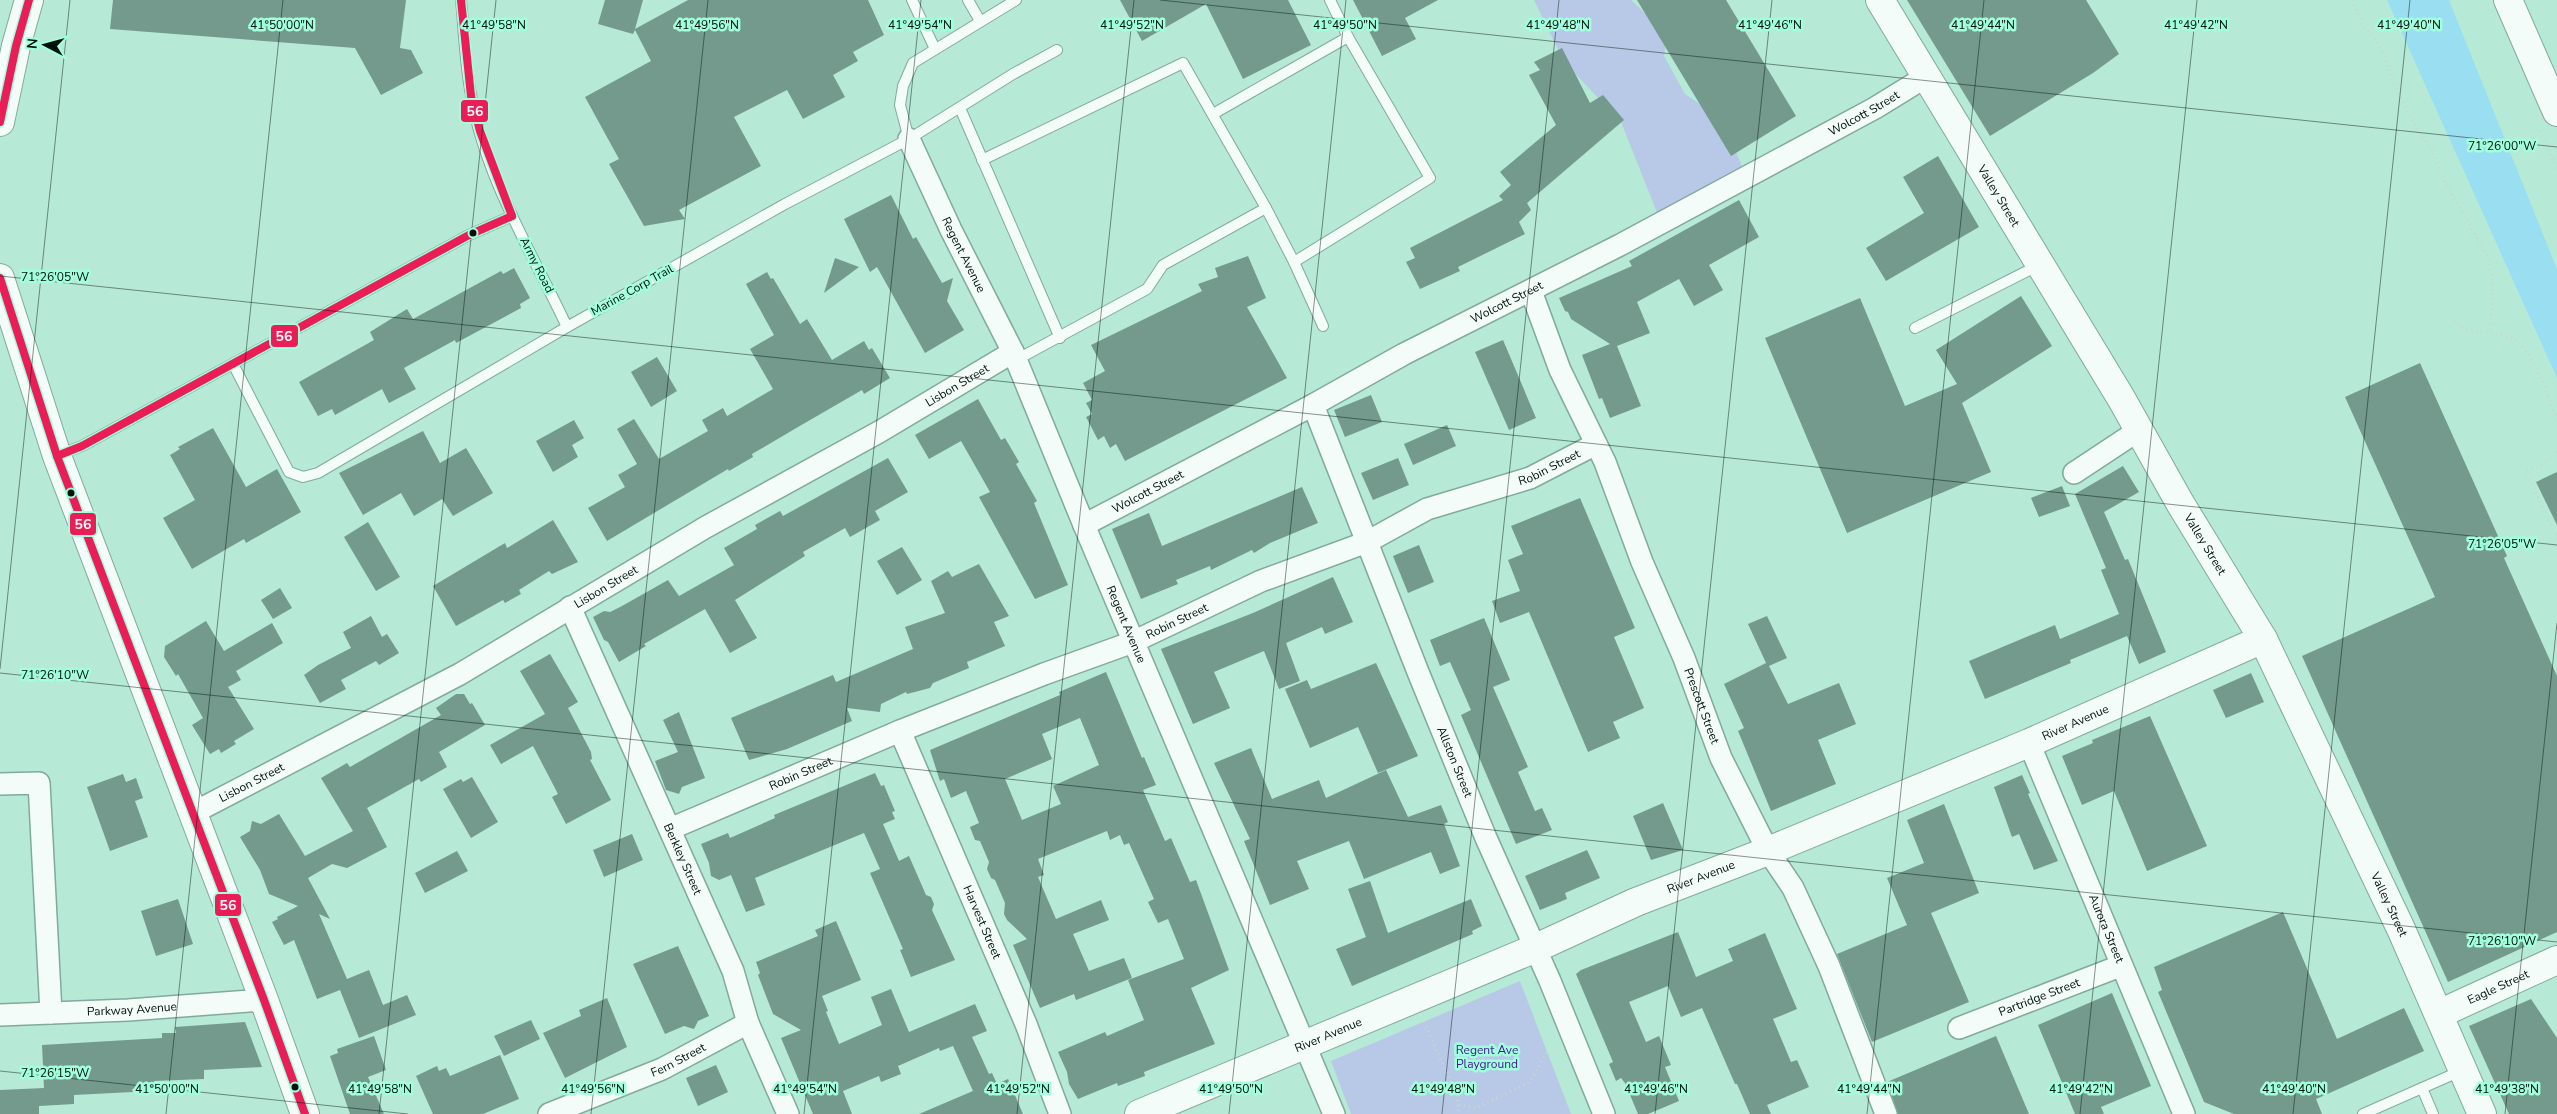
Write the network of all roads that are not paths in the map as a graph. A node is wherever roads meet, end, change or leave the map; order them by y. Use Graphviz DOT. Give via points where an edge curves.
graph roads {
  1 [pos="29,0"];
  2 [pos="461,0"];
  3 [pos="912,0"];
  4 [pos="968,0"];
  5 [pos="1016,0"];
  6 [pos="1330,0"];
  7 [pos="1880,0"];
  8 [pos="2508,0"];
  9 [pos="980,21"];
  10 [pos="1348,37"];
  11 [pos="935,49"];
  12 [pos="1057,50"];
  13 [pos="1927,76"];
  14 [pos="960,108"];
  15 [pos="2557,112"];
  16 [pos="1213,114"];
  17 [pos="0,122"];
  18 [pos="909,139"];
  19 [pos="982,160"];
  20 [pos="1266,208"];
  21 [pos="512,216"];
  22 [pos="1294,262"];
  23 [pos="2040,265"];
  24 [pos="0,278"];
  25 [pos="1531,291"];
  26 [pos="1323,326"];
  27 [pos="567,327"];
  28 [pos="1915,328"];
  29 [pos="1060,338"];
  30 [pos="1015,356"];
  31 [pos="233,364"];
  32 [pos="1313,405"];
  33 [pos="2139,430"];
  34 [pos="1596,444"];
  35 [pos="57,456"];
  36 [pos="2074,473"];
  37 [pos="1084,525"];
  38 [pos="1367,542"];
  39 [pos="570,607"];
  40 [pos="2263,639"];
  41 [pos="1133,642"];
  42 [pos="900,731"];
  43 [pos="2029,743"];
  44 [pos="0,784"];
  45 [pos="193,813"];
  46 [pos="670,829"];
  47 [pos="1768,851"];
  48 [pos="1536,948"];
  49 [pos="2557,960"];
  50 [pos="2120,966"];
  51 [pos="264,1000"];
  52 [pos="52,1013"];
  53 [pos="2439,1014"];
  54 [pos="0,1015"];
  55 [pos="748,1023"];
  56 [pos="1960,1028"];
  57 [pos="1303,1044"];
  58 [pos="2464,1070"];
  59 [pos="2422,1088"];
  60 [pos="2476,1112"];
  61 [pos="305,1114"];
  62 [pos="549,1114"];
  63 [pos="788,1114"];
  64 [pos="1060,1114"];
  65 [pos="1139,1114"];
  66 [pos="1334,1114"];
  67 [pos="1604,1114"];
  68 [pos="1886,1114"];
  69 [pos="2184,1114"];
  70 [pos="2363,1114"];
  71 [pos="2433,1114"];
  1 -- 17 [label="main road"];
  2 -- 21 [label="lane, Army Road" via="471,96 485,147"];
  3 -- 11 [label="lane"];
  4 -- 9 [label="lane"];
  5 -- 9 [label="lane"];
  6 -- 10 [label="lane"];
  7 -- 13 [label="main road, Valley Street"];
  8 -- 15 [label="main road"];
  9 -- 11 [label="lane"];
  10 -- 16 [label="lane"];
  10 -- 22 [label="lane" via="1430,178"];
  11 -- 18 [label="lane" via="913,63 903,86 900,105"];
  12 -- 14 [label="lane, Marine Corp Trail"];
  13 -- 23 [label="main road, Valley Street"];
  13 -- 25 [label="street, Wolcott Street" via="1875,108"];
  14 -- 18 [label="lane, Marine Corp Trail"];
  14 -- 19 [label="lane"];
  16 -- 19 [label="lane" via="1183,63"];
  16 -- 20 [label="lane"];
  18 -- 27 [label="lane, Marine Corp Trail" via="785,204"];
  18 -- 30 [label="street, Regent Avenue"];
  19 -- 29 [label="lane"];
  20 -- 22 [label="lane"];
  20 -- 29 [label="lane" via="1163,265 1147,289"];
  21 -- 27 [label="lane, Army Road"];
  21 -- 31 [label="lane" via="469,235"];
  22 -- 26 [label="lane"];
  23 -- 28 [label="lane"];
  23 -- 33 [label="main road, Valley Street"];
  24 -- 35 [label="main road"];
  25 -- 32 [label="street, Wolcott Street" via="1404,354"];
  25 -- 34 [label="street, Prescott Street" via="1560,370"];
  27 -- 31 [label="lane, Marine Corp Trail" via="318,473 303,477 290,472"];
  29 -- 30 [label="lane"];
  30 -- 37 [label="street, Regent Avenue"];
  30 -- 39 [label="street, Lisbon Street" via="706,527"];
  31 -- 35 [label="lane" via="82,446"];
  32 -- 37 [label="street, Wolcott Street"];
  32 -- 38 [label="street, Allston Street"];
  33 -- 36 [label="street"];
  33 -- 40 [label="main road, Valley Street"];
  34 -- 38 [label="street, Robin Street" via="1530,478 1428,509"];
  34 -- 47 [label="street, Prescott Street" via="1684,658 1721,758"];
  35 -- 45 [label="main road"];
  37 -- 41 [label="street, Regent Avenue"];
  38 -- 41 [label="street, Robin Street" via="1261,581"];
  38 -- 48 [label="street, Allston Street" via="1486,838"];
  39 -- 45 [label="street, Lisbon Street" via="460,674"];
  39 -- 46 [label="street, Berkley Street"];
  40 -- 43 [label="main road, River Avenue"];
  40 -- 53 [label="main road, Valley Street"];
  41 -- 42 [label="street, Robin Street"];
  41 -- 57 [label="street, Regent Avenue"];
  42 -- 46 [label="street, Robin Street"];
  42 -- 64 [label="street, Harvest Street" via="1026,1024"];
  43 -- 47 [label="main road, River Avenue"];
  43 -- 50 [label="street, Aurora Street"];
  44 -- 52 [label="street" via="39,782"];
  45 -- 51 [label="main road"];
  46 -- 55 [label="street, Berkley Street" via="734,971"];
  47 -- 48 [label="main road, River Avenue" via="1636,902"];
  47 -- 68 [label="street, Prescott Street" via="1793,888 1829,966"];
  48 -- 57 [label="main road, River Avenue"];
  48 -- 67 [label="street, Allston Street"];
  49 -- 53 [label="main road, Eagle Street"];
  50 -- 56 [label="street, Partridge Street"];
  50 -- 69 [label="street, Aurora Street"];
  51 -- 52 [label="street, Parkway Avenue"];
  51 -- 61 [label="main road"];
  52 -- 54 [label="street, Parkway Avenue"];
  53 -- 58 [label="main road, Valley Street"];
  55 -- 62 [label="street, Fern Street" via="662,1068"];
  55 -- 63 [label="street, Berkley Street"];
  57 -- 65 [label="main road, River Avenue"];
  57 -- 66 [label="street, Regent Avenue"];
  58 -- 59 [label="lane"];
  58 -- 60 [label="main road, Valley Street"];
  59 -- 70 [label="lane"];
  59 -- 71 [label="lane"];
}
